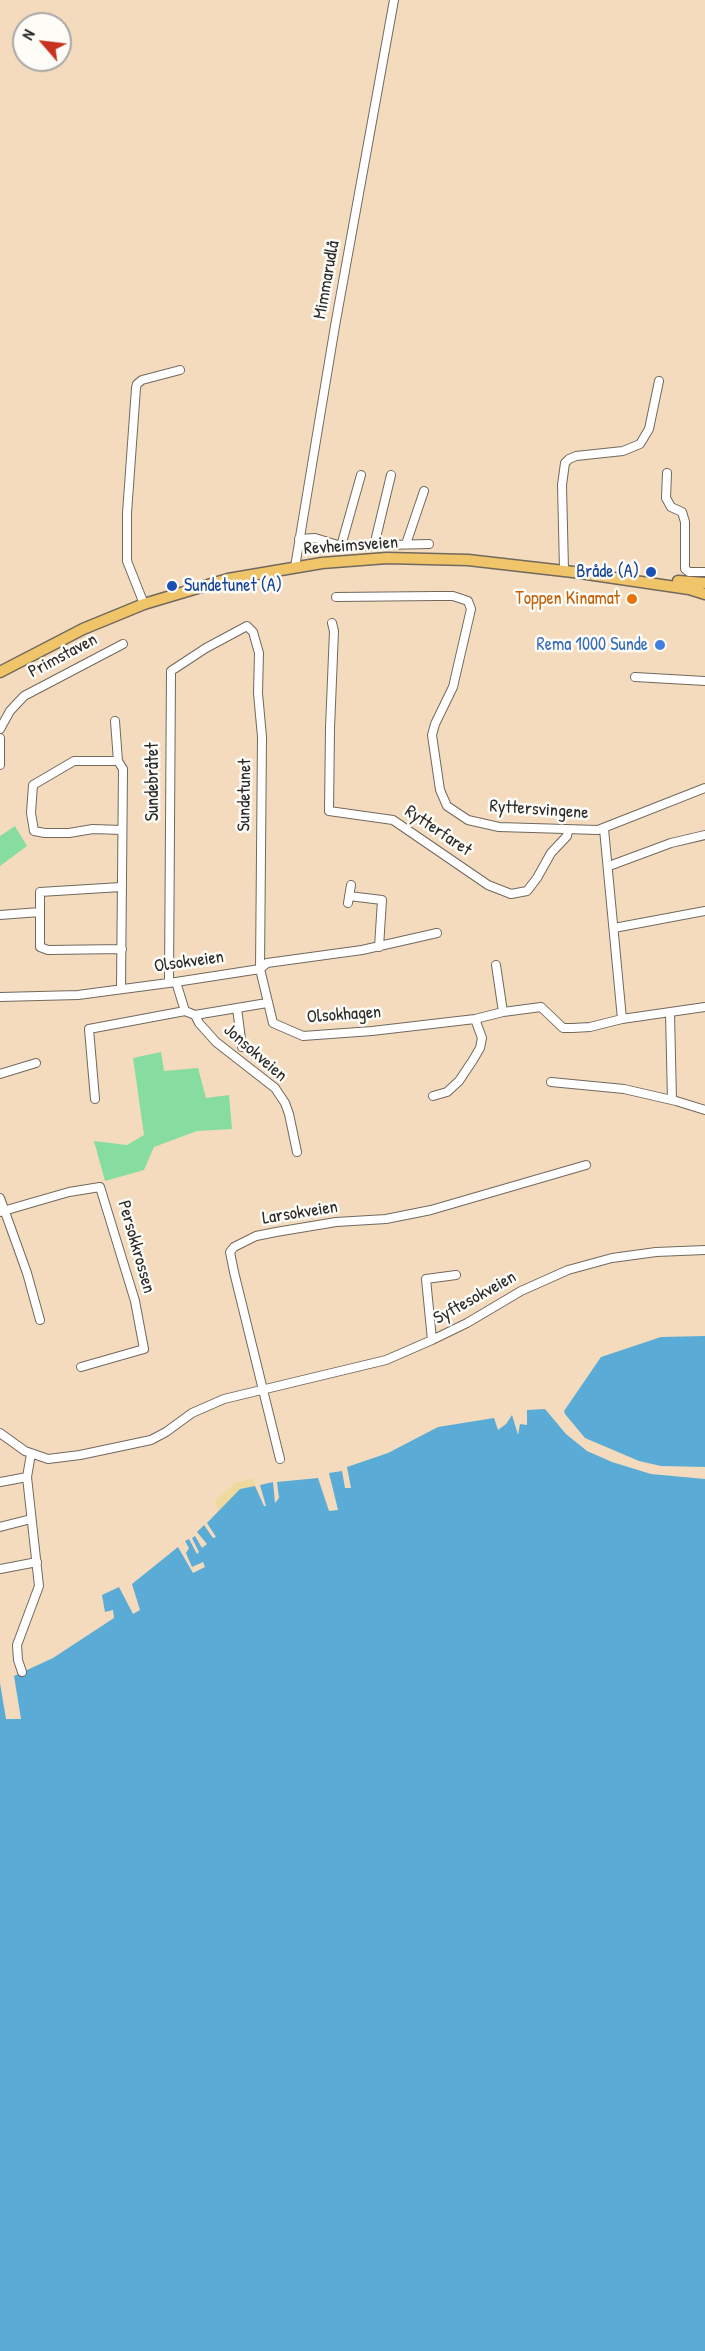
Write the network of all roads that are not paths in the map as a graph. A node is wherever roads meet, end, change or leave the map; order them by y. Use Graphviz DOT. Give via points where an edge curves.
graph roads {
  1 [pos="394,0"];
  2 [pos="180,370"];
  3 [pos="659,381"];
  4 [pos="667,472"];
  5 [pos="361,475"];
  6 [pos="391,475"];
  7 [pos="424,491"];
  8 [pos="299,539"];
  9 [pos="406,544"];
  10 [pos="429,544"];
  11 [pos="341,546"];
  12 [pos="374,546"];
  13 [pos="295,567"];
  14 [pos="568,571"];
  15 [pos="705,572"];
  16 [pos="705,583"];
  17 [pos="705,594"];
  18 [pos="336,597"];
  19 [pos="144,604"];
  20 [pos="332,624"];
  21 [pos="247,626"];
  22 [pos="123,644"];
  23 [pos="0,672"];
  24 [pos="635,677"];
  25 [pos="705,681"];
  26 [pos="115,721"];
  27 [pos="0,729"];
  28 [pos="0,738"];
  29 [pos="118,761"];
  30 [pos="0,765"];
  31 [pos="705,788"];
  32 [pos="604,829"];
  33 [pos="122,830"];
  34 [pos="568,830"];
  35 [pos="705,835"];
  36 [pos="609,866"];
  37 [pos="351,885"];
  38 [pos="121,887"];
  39 [pos="705,910"];
  40 [pos="40,912"];
  41 [pos="0,915"];
  42 [pos="614,928"];
  43 [pos="437,933"];
  44 [pos="379,947"];
  45 [pos="122,950"];
  46 [pos="496,965"];
  47 [pos="260,969"];
  48 [pos="173,982"];
  49 [pos="121,988"];
  50 [pos="0,998"];
  51 [pos="267,1003"];
  52 [pos="705,1007"];
  53 [pos="237,1008"];
  54 [pos="185,1011"];
  55 [pos="503,1012"];
  56 [pos="670,1012"];
  57 [pos="195,1016"];
  58 [pos="475,1019"];
  59 [pos="622,1019"];
  60 [pos="242,1047"];
  61 [pos="36,1063"];
  62 [pos="0,1074"];
  63 [pos="551,1082"];
  64 [pos="433,1096"];
  65 [pos="95,1099"];
  66 [pos="672,1100"];
  67 [pos="705,1110"];
  68 [pos="297,1152"];
  69 [pos="586,1165"];
  70 [pos="0,1198"];
  71 [pos="2,1211"];
  72 [pos="705,1250"];
  73 [pos="456,1275"];
  74 [pos="40,1320"];
  75 [pos="432,1340"];
  76 [pos="81,1367"];
  77 [pos="263,1391"];
  78 [pos="0,1433"];
  79 [pos="31,1454"];
  80 [pos="280,1460"];
  81 [pos="27,1478"];
  82 [pos="0,1482"];
  83 [pos="31,1519"];
  84 [pos="0,1527"];
  85 [pos="37,1562"];
  86 [pos="0,1569"];
  87 [pos="22,1672"];
  1 -- 8 [label="street, Mimmarudlå"];
  2 -- 19 [label="street" via="142,380 136,388 127,556"];
  3 -- 14 [label="street" via="649,429 639,444 622,451 576,456 565,464 562,485"];
  4 -- 15 [label="street" via="666,498 671,507 682,512 685,522 685,569 689,573"];
  5 -- 11 [label="street"];
  6 -- 12 [label="street"];
  7 -- 9 [label="street"];
  8 -- 11 [label="street, Revheimsveien" via="315,538"];
  8 -- 13 [label="street, Mimmarudlå"];
  9 -- 10 [label="street, Revheimsveien"];
  9 -- 12 [label="street, Revheimsveien"];
  11 -- 12 [label="street, Revheimsveien"];
  13 -- 14 [label="main road, Revheimsveien" via="365,559 430,558"];
  13 -- 19 [label="main road, Revheimsveien" via="228,579"];
  14 -- 16 [label="main road, Revheimsveien"];
  14 -- 17 [label="main road, Revheimsveien"];
  18 -- 34 [label="street, Ryttersvingene" via="350,592 445,596 468,602 471,609 453,687 432,735 440,790 447,806 468,820 499,827"];
  19 -- 23 [label="main road, Revheimsveien" via="82,629"];
  20 -- 34 [label="street, Rytterfaret" via="330,811 393,820 482,881 511,894 527,891"];
  21 -- 47 [label="street, Sundetunet" via="255,635 259,652"];
  21 -- 48 [label="street, Sundebråtet" via="171,671"];
  22 -- 27 [label="street, Primstaven" via="24,696"];
  24 -- 25 [label="street"];
  26 -- 29 [label="street"];
  28 -- 30 [label="street"];
  29 -- 33 [label="street" via="123,769"];
  29 -- 33 [label="street" via="74,761 33,785 31,813 34,831"];
  31 -- 32 [label="street, Ryttersvingene"];
  32 -- 34 [label="street, Ryttersvingene"];
  32 -- 36 [label="street"];
  33 -- 38 [label="street"];
  35 -- 36 [label="street"];
  36 -- 42 [label="street"];
  37 -- 44 [label="street" via="349,899 382,900"];
  38 -- 40 [label="street" via="40,892"];
  38 -- 45 [label="street"];
  39 -- 42 [label="street"];
  40 -- 41 [label="street"];
  40 -- 45 [label="street" via="42,949"];
  42 -- 59 [label="street"];
  43 -- 44 [label="street, Olsokveien"];
  44 -- 47 [label="street, Olsokveien" via="267,963"];
  45 -- 49 [label="street"];
  46 -- 55 [label="street"];
  47 -- 48 [label="street, Olsokveien"];
  47 -- 51 [label="street, Olsokhagen"];
  48 -- 49 [label="street, Olsokveien"];
  48 -- 54 [label="street"];
  49 -- 50 [label="street, Olsokveien"];
  51 -- 53 [label="street, Jonsokveien"];
  51 -- 58 [label="street, Olsokhagen" via="273,1023 303,1036"];
  52 -- 56 [label="street"];
  53 -- 57 [label="street, Jonsokveien"];
  53 -- 60 [label="street, Jonsokveien"];
  54 -- 57 [label="street, Jonsokveien"];
  54 -- 65 [label="street" via="89,1029"];
  55 -- 58 [label="street, Olsokhagen"];
  55 -- 59 [label="street, Olsokhagen" via="541,1007 563,1028 590,1027"];
  56 -- 59 [label="street"];
  56 -- 66 [label="street"];
  57 -- 68 [label="street, Jonsokveien" via="216,1042 275,1088 289,1114"];
  58 -- 64 [label="street" via="482,1038 480,1048 459,1082 447,1092"];
  61 -- 62 [label="street"];
  63 -- 66 [label="street" via="624,1089"];
  66 -- 67 [label="street"];
  69 -- 77 [label="street, Larsokveien" via="431,1210 276,1232 240,1243 230,1252"];
  70 -- 71 [label="street"];
  71 -- 74 [label="street" via="27,1273"];
  71 -- 76 [label="street, Persokkrossen" via="100,1187 135,1301 144,1349"];
  72 -- 75 [label="street, Syftesokveien" via="612,1258 576,1268 521,1291"];
  73 -- 75 [label="street" via="426,1279"];
  75 -- 77 [label="street, Syftesokveien" via="386,1360"];
  77 -- 79 [label="street, Syftesokveien" via="242,1393 208,1405 151,1440 65,1458"];
  77 -- 80 [label="street, Larsokveien"];
  78 -- 79 [label="street"];
  79 -- 81 [label="street"];
  81 -- 82 [label="street"];
  81 -- 83 [label="street"];
  83 -- 84 [label="street"];
  83 -- 85 [label="street"];
  85 -- 86 [label="street"];
  85 -- 87 [label="street" via="39,1586 17,1645"];
}
